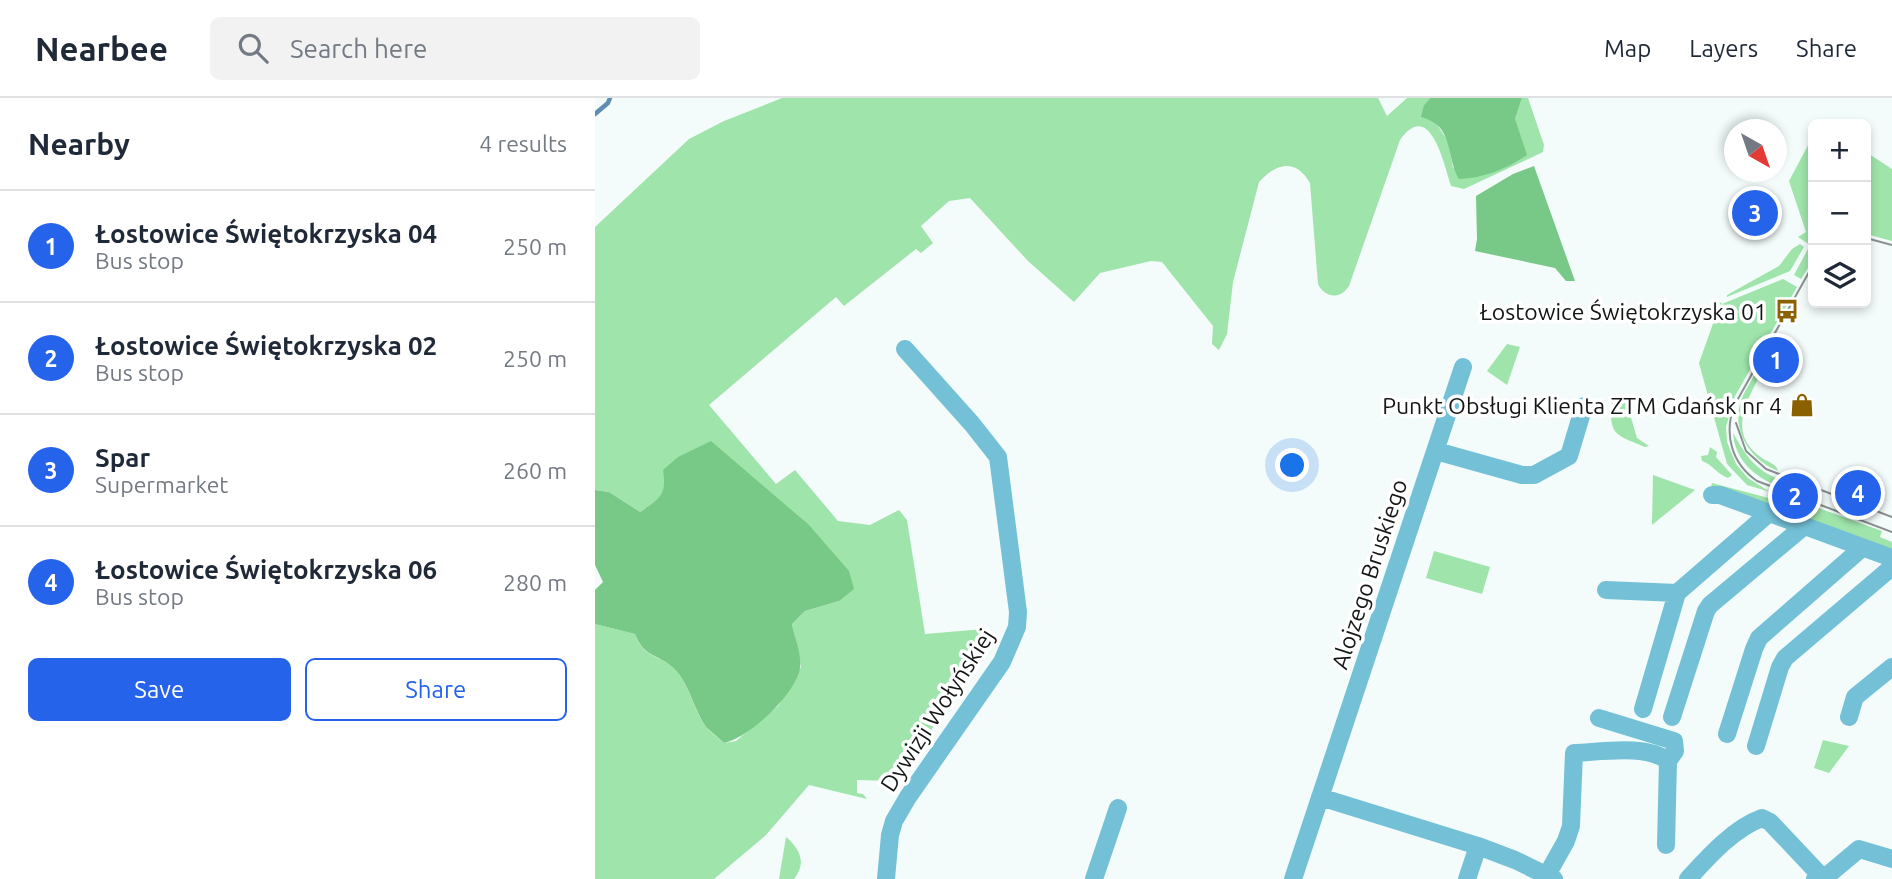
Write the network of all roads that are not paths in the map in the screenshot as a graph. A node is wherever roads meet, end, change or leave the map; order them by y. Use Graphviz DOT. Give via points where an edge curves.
graph roads {
  1 [pos="905,349"];
  2 [pos="1463,367"];
  3 [pos="1584,406"];
  4 [pos="1436,451"];
  5 [pos="1712,495"];
  6 [pos="1768,514"];
  7 [pos="1803,527"];
  8 [pos="1862,548"];
  9 [pos="1892,558"];
  10 [pos="1892,567"];
  11 [pos="1607,590"];
  12 [pos="1677,593"];
  13 [pos="1892,667"];
  14 [pos="1643,709"];
  15 [pos="1672,717"];
  16 [pos="1849,717"];
  17 [pos="1599,718"];
  18 [pos="1727,734"];
  19 [pos="1756,746"];
  20 [pos="1668,761"];
  21 [pos="1320,797"];
  22 [pos="1118,808"];
  23 [pos="1666,845"];
  24 [pos="1478,846"];
  25 [pos="1892,859"];
  26 [pos="1550,877"];
  27 [pos="1817,877"];
  28 [pos="886,879"];
  29 [pos="1094,879"];
  30 [pos="1293,879"];
  31 [pos="1467,879"];
  32 [pos="1688,879"];
  1 -- 28 [label="street, Dywizji Wołyńskiej" via="997,457 1018,612 1017,627 1002,662 894,821"];
  2 -- 4 [label="street, Alojzego Bruskiego"];
  3 -- 4 [label="street" via="1569,456 1534,475"];
  4 -- 21 [label="street, Alojzego Bruskiego"];
  5 -- 6 [label="street"];
  6 -- 7 [label="street"];
  6 -- 12 [label="street"];
  7 -- 8 [label="street"];
  7 -- 15 [label="street" via="1710,605"];
  8 -- 9 [label="street"];
  8 -- 18 [label="street" via="1759,638"];
  10 -- 19 [label="street" via="1785,658"];
  11 -- 12 [label="street"];
  12 -- 14 [label="street"];
  13 -- 16 [label="street" via="1854,697"];
  17 -- 20 [label="street" via="1672,739 1676,745"];
  20 -- 23 [label="street"];
  20 -- 26 [label="street" via="1642,751 1574,753 1571,826"];
  21 -- 24 [label="street"];
  21 -- 30 [label="street, Alojzego Bruskiego"];
  22 -- 29 [label="street"];
  24 -- 26 [label="street"];
  24 -- 31 [label="street"];
  25 -- 27 [label="street" via="1859,849 1828,876"];
  27 -- 32 [label="street" via="1762,818 1731,839"];
}
